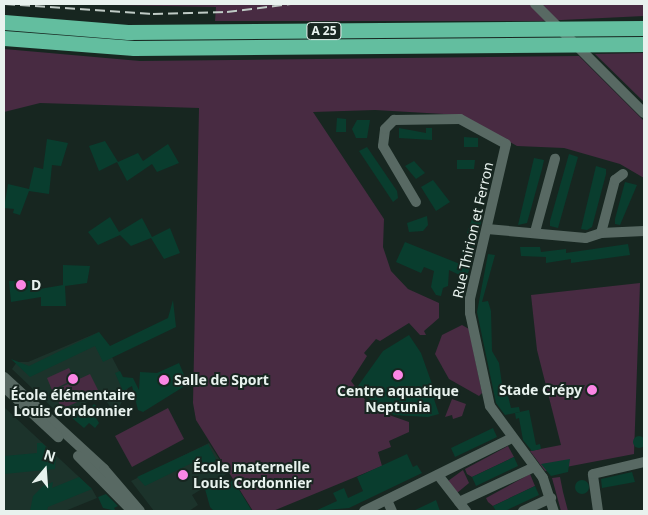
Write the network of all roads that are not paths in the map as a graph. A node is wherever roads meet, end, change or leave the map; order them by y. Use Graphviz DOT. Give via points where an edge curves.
graph roads {
  1 [pos="535,4"];
  2 [pos="4,22"];
  3 [pos="644,28"];
  4 [pos="4,38"];
  5 [pos="644,44"];
  6 [pos="644,113"];
  7 [pos="555,159"];
  8 [pos="623,174"];
  9 [pos="416,202"];
  10 [pos="487,229"];
  11 [pos="644,231"];
  12 [pos="535,232"];
  13 [pos="601,233"];
  14 [pos="4,377"];
  15 [pos="4,387"];
  16 [pos="512,438"];
  17 [pos="644,462"];
  18 [pos="534,467"];
  19 [pos="438,475"];
  20 [pos="551,498"];
  21 [pos="387,500"];
  22 [pos="462,507"];
  23 [pos="132,511"];
  24 [pos="140,511"];
  25 [pos="364,511"];
  26 [pos="392,511"];
  27 [pos="524,511"];
  28 [pos="554,511"];
  29 [pos="598,511"];
  1 -- 6 [label="street"];
  2 -- 3 [label="highway, A 25" via="128,32"];
  4 -- 5 [label="highway, A 25" via="134,48"];
  7 -- 12 [label="street"];
  8 -- 13 [label="street" via="615,180"];
  9 -- 10 [label="street, Rue Thirion et Ferron" via="383,146 385,129 394,120 460,119 506,144"];
  10 -- 12 [label="street"];
  10 -- 16 [label="street, Rue Thirion et Ferron" via="470,299 470,313 488,402"];
  11 -- 13 [label="street"];
  12 -- 13 [label="street" via="586,238"];
  14 -- 24 [label="street" via="104,469"];
  15 -- 23 [label="street"];
  16 -- 18 [label="street, Rue Thirion et Ferron"];
  16 -- 19 [label="street"];
  17 -- 29 [label="street" via="595,472 591,481"];
  18 -- 20 [label="street, Rue Thirion et Ferron"];
  18 -- 22 [label="street"];
  19 -- 21 [label="street"];
  19 -- 22 [label="street"];
  20 -- 27 [label="street"];
  20 -- 28 [label="street, Rue Thirion et Ferron"];
  21 -- 25 [label="street"];
  21 -- 26 [label="street"];
}
